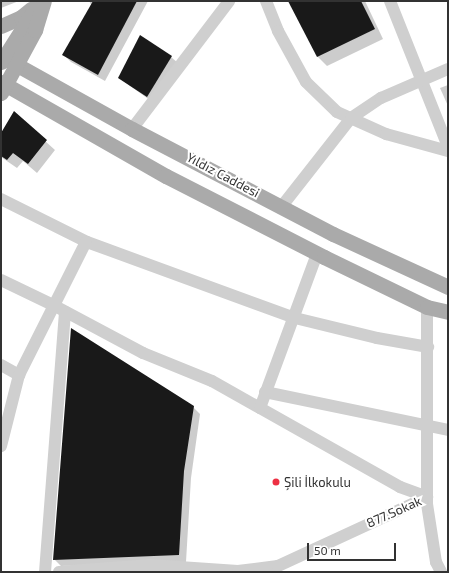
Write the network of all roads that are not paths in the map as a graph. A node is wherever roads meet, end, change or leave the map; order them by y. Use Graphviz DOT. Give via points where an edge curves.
graph roads {
  1 [pos="40,1"];
  2 [pos="44,1"];
  3 [pos="229,1"];
  4 [pos="266,1"];
  5 [pos="390,1"];
  6 [pos="1,26"];
  7 [pos="6,60"];
  8 [pos="448,70"];
  9 [pos="422,81"];
  10 [pos="3,87"];
  11 [pos="351,118"];
  12 [pos="132,129"];
  13 [pos="448,147"];
  14 [pos="448,151"];
  15 [pos="1,200"];
  16 [pos="282,206"];
  17 [pos="86,242"];
  18 [pos="317,254"];
  19 [pos="1,280"];
  20 [pos="448,287"];
  21 [pos="427,307"];
  22 [pos="60,309"];
  23 [pos="448,312"];
  24 [pos="292,316"];
  25 [pos="428,347"];
  26 [pos="1,365"];
  27 [pos="19,375"];
  28 [pos="265,392"];
  29 [pos="260,408"];
  30 [pos="427,426"];
  31 [pos="448,430"];
  32 [pos="1,446"];
  33 [pos="427,497"];
  34 [pos="167,569"];
  35 [pos="45,572"];
  36 [pos="59,572"];
  37 [pos="441,572"];
  1 -- 6 [label="main road" via="21,17"];
  1 -- 7 [label="main road"];
  2 -- 7 [label="main road" via="34,30"];
  3 -- 12 [label="street"];
  4 -- 11 [label="street" via="280,34 306,82 337,112"];
  5 -- 9 [label="street"];
  7 -- 10 [label="main road"];
  7 -- 12 [label="main road, Yıldız Caddesi"];
  8 -- 9 [label="street"];
  9 -- 11 [label="street" via="381,98"];
  9 -- 13 [label="street"];
  10 -- 18 [label="main road, Yıldız Caddesi" via="166,176"];
  11 -- 14 [label="street" via="386,134"];
  11 -- 16 [label="street"];
  12 -- 16 [label="main road, Yıldız Caddesi"];
  15 -- 17 [label="street"];
  16 -- 20 [label="main road, Yıldız Caddesi" via="333,234"];
  17 -- 22 [label="street"];
  17 -- 24 [label="street"];
  18 -- 21 [label="main road, Yıldız Caddesi"];
  18 -- 24 [label="street"];
  19 -- 22 [label="street"];
  21 -- 23 [label="main road, Yıldız Caddesi"];
  21 -- 25 [label="street"];
  22 -- 27 [label="street"];
  22 -- 29 [label="street" via="143,354 212,381"];
  22 -- 35 [label="street"];
  24 -- 25 [label="street" via="377,338"];
  24 -- 28 [label="street"];
  25 -- 30 [label="street"];
  26 -- 27 [label="street"];
  27 -- 32 [label="street"];
  28 -- 29 [label="street"];
  28 -- 30 [label="street"];
  29 -- 33 [label="street" via="400,487"];
  30 -- 31 [label="street"];
  30 -- 33 [label="street"];
  33 -- 34 [label="street, 877.Sokak" via="278,566 238,572"];
  33 -- 37 [label="street" via="436,562"];
  34 -- 36 [label="street, 877.Sokak" via="150,565"];
}
